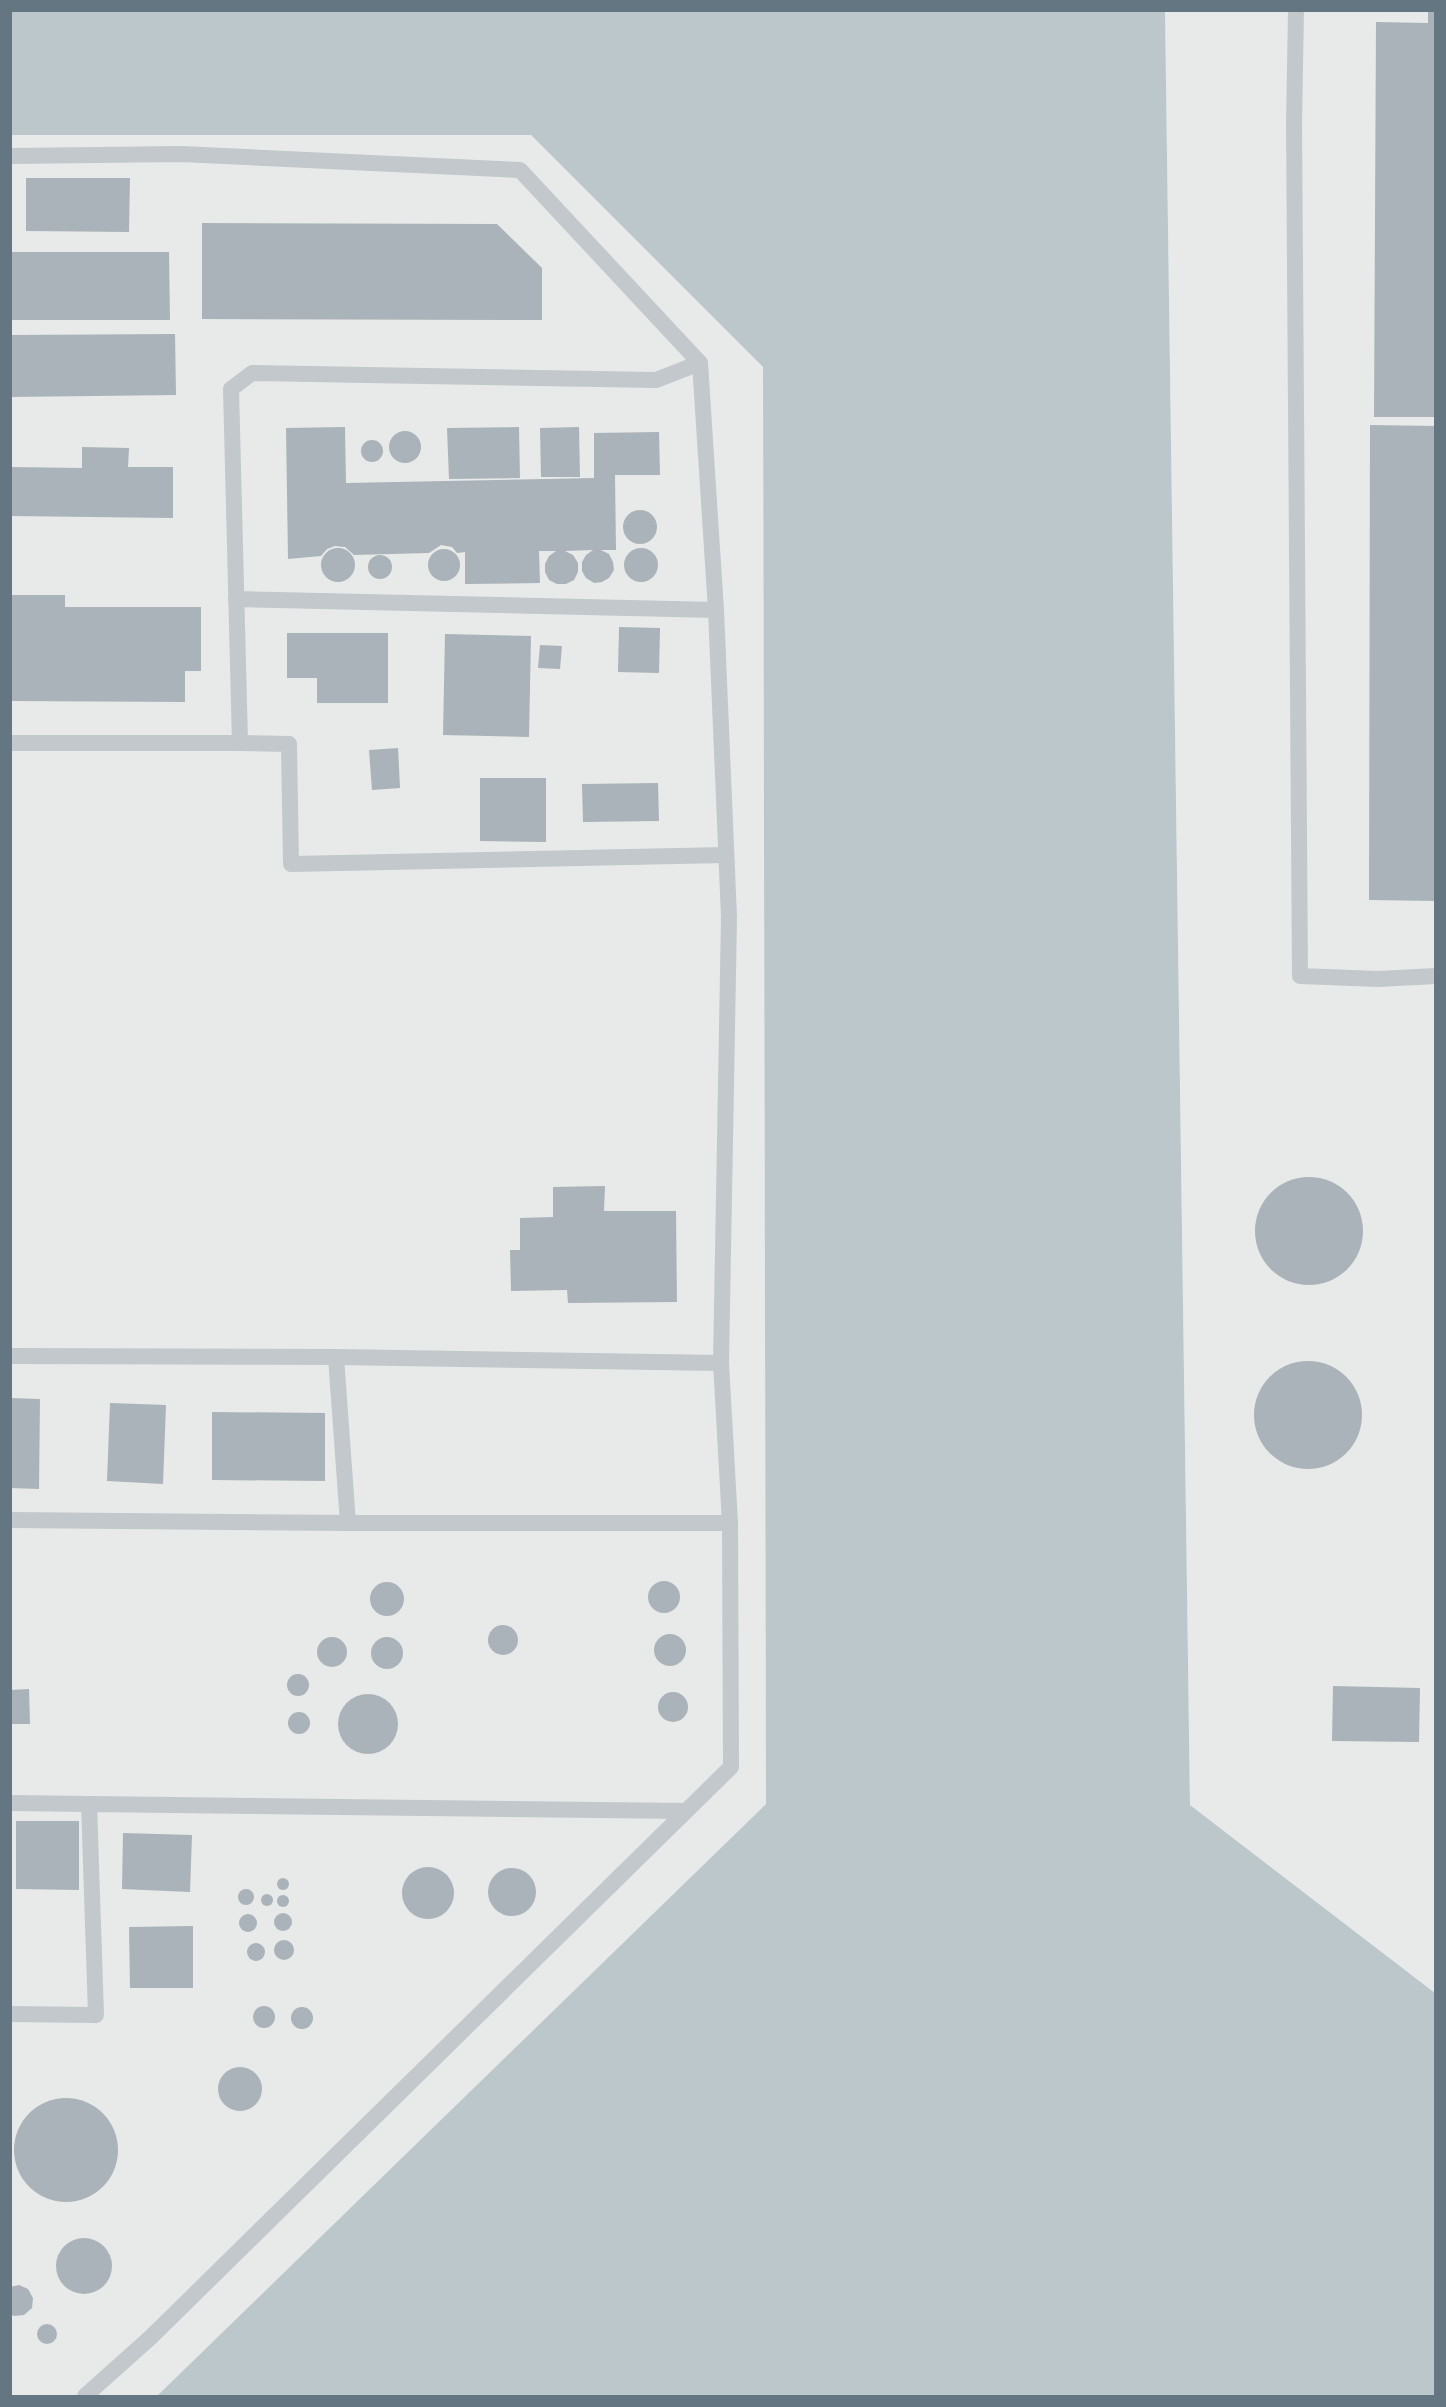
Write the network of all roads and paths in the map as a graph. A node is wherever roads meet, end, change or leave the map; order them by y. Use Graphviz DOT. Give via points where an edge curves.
graph roads {
  1 [pos="1296,10"];
  2 [pos="10,156"];
  3 [pos="700,363"];
  4 [pos="237,598"];
  5 [pos="716,610"];
  6 [pos="10,743"];
  7 [pos="240,743"];
  8 [pos="726,855"];
  9 [pos="1436,976"];
  10 [pos="10,1356"];
  11 [pos="336,1357"];
  12 [pos="721,1363"];
  13 [pos="10,1520"];
  14 [pos="348,1523"];
  15 [pos="730,1523"];
  16 [pos="10,1803"];
  17 [pos="89,1804"];
  18 [pos="686,1811"];
  19 [pos="10,2014"];
  20 [pos="85,2397"];
  1 -- 9 [label="lane" via="1300,976"];
  2 -- 3 [label="lane" via="182,154 520,170"];
  3 -- 4 [label="lane" via="656,380 252,373 231,389"];
  3 -- 5 [label="lane"];
  4 -- 5 [label="lane"];
  4 -- 7 [label="lane"];
  5 -- 8 [label="lane"];
  6 -- 7 [label="lane"];
  7 -- 8 [label="lane" via="289,744 291,864"];
  8 -- 12 [label="lane" via="729,917"];
  10 -- 11 [label="lane"];
  11 -- 12 [label="lane"];
  11 -- 14 [label="lane"];
  12 -- 15 [label="lane"];
  13 -- 14 [label="lane"];
  14 -- 15 [label="lane"];
  15 -- 18 [label="lane" via="731,1767"];
  16 -- 17 [label="lane"];
  17 -- 18 [label="lane"];
  17 -- 19 [label="lane" via="96,2015"];
  18 -- 20 [label="lane" via="151,2337"];
}
